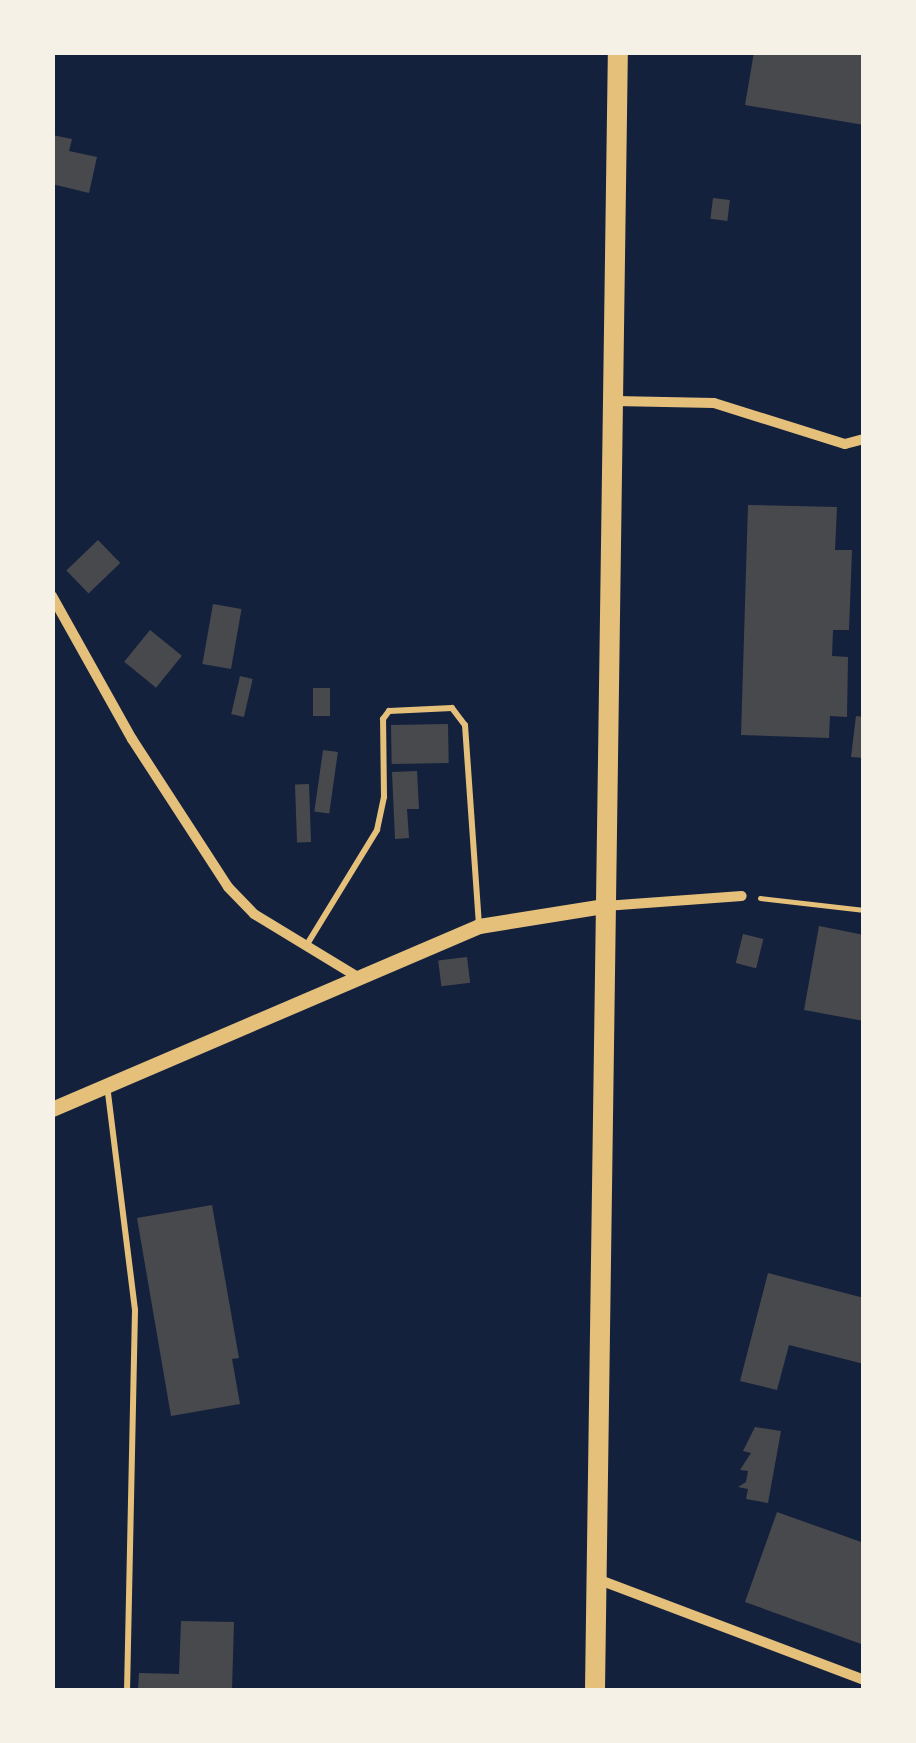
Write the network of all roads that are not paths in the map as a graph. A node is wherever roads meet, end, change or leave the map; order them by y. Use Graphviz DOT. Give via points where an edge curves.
graph roads {
  1 [pos="618,52"];
  2 [pos="615,400"];
  3 [pos="864,439"];
  4 [pos="52,596"];
  5 [pos="742,896"];
  6 [pos="604,906"];
  7 [pos="479,926"];
  8 [pos="306,948"];
  9 [pos="356,976"];
  10 [pos="107,1084"];
  11 [pos="52,1109"];
  12 [pos="596,1579"];
  13 [pos="864,1680"];
  14 [pos="127,1690"];
  15 [pos="596,1690"];
  1 -- 2 [label="highway"];
  2 -- 3 [label="street" via="714,403 845,444"];
  2 -- 6 [label="highway"];
  4 -- 8 [label="street" via="132,739 228,888"];
  5 -- 6 [label="street"];
  6 -- 7 [label="street"];
  6 -- 12 [label="highway"];
  7 -- 8 [label="lane" via="465,725 452,708 389,711 383,719 384,797 377,830"];
  7 -- 9 [label="street"];
  8 -- 9 [label="street"];
  9 -- 10 [label="street"];
  10 -- 11 [label="street"];
  10 -- 14 [label="lane" via="136,1310"];
  12 -- 13 [label="street"];
  12 -- 15 [label="highway"];
}
